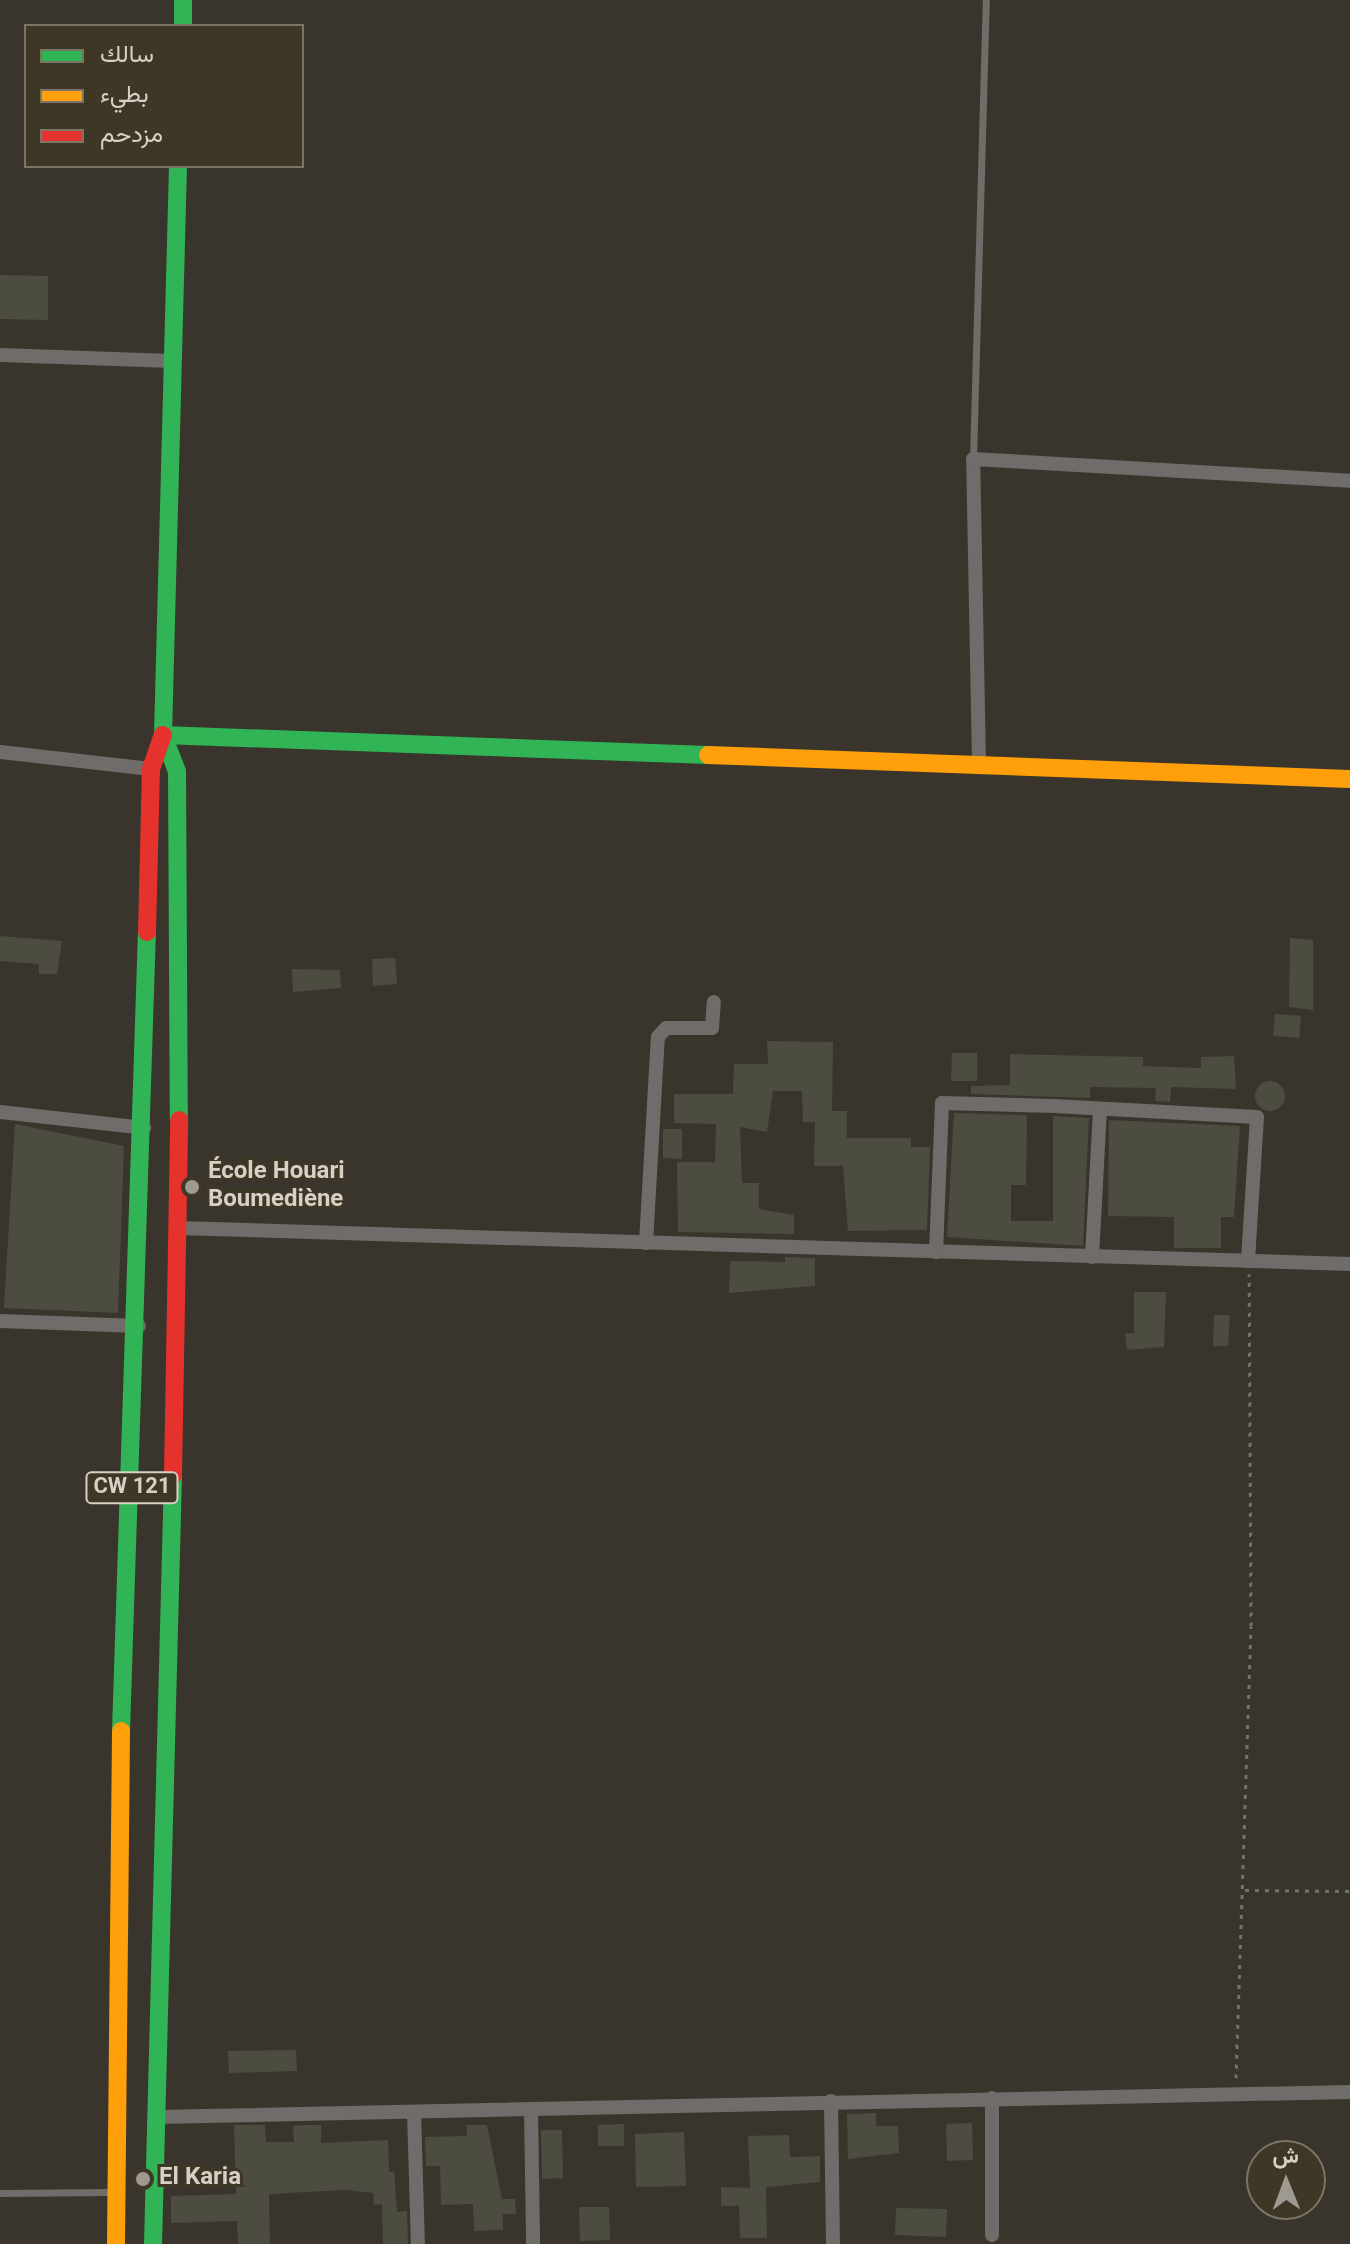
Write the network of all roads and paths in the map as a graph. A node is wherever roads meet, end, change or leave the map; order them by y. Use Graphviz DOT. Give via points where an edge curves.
graph roads {
  1 [pos="183,0"];
  2 [pos="986,0"];
  3 [pos="183,24"];
  4 [pos="178,168"];
  5 [pos="0,355"];
  6 [pos="172,361"];
  7 [pos="973,459"];
  8 [pos="1350,481"];
  9 [pos="163,735"];
  10 [pos="0,752"];
  11 [pos="979,763"];
  12 [pos="151,769"];
  13 [pos="1350,779"];
  14 [pos="714,1002"];
  15 [pos="1100,1109"];
  16 [pos="0,1112"];
  17 [pos="144,1128"];
  18 [pos="179,1228"];
  19 [pos="646,1243"];
  20 [pos="936,1252"];
  21 [pos="1092,1257"];
  22 [pos="1248,1261"];
  23 [pos="1350,1264"];
  24 [pos="0,1321"];
  25 [pos="139,1326"];
  26 [pos="1245,1890"];
  27 [pos="1350,1891"];
  28 [pos="1350,2092"];
  29 [pos="1235,2094"];
  30 [pos="992,2098"];
  31 [pos="831,2101"];
  32 [pos="531,2110"];
  33 [pos="414,2112"];
  34 [pos="151,2117"];
  35 [pos="116,2192"];
  36 [pos="0,2193"];
  37 [pos="992,2235"];
  38 [pos="116,2244"];
  39 [pos="153,2244"];
  40 [pos="418,2244"];
  41 [pos="533,2244"];
  42 [pos="833,2244"];
  1 -- 3 [label="main road"];
  2 -- 7 [label="lane"];
  4 -- 6 [label="main road, CW 121"];
  5 -- 6 [label="street"];
  6 -- 9 [label="main road, CW 121"];
  7 -- 8 [label="street"];
  7 -- 11 [label="street"];
  9 -- 11 [label="main road"];
  9 -- 12 [label="main road, CW 121"];
  9 -- 18 [label="main road" via="177,771"];
  10 -- 12 [label="street"];
  11 -- 13 [label="main road"];
  12 -- 17 [label="main road, CW 121"];
  14 -- 19 [label="street" via="712,1028 666,1028 658,1037"];
  15 -- 20 [label="street" via="942,1103"];
  15 -- 21 [label="street"];
  15 -- 22 [label="street" via="1257,1117"];
  16 -- 17 [label="street"];
  17 -- 25 [label="main road, CW 121"];
  18 -- 19 [label="street"];
  18 -- 34 [label="main road"];
  19 -- 20 [label="street"];
  20 -- 21 [label="street"];
  21 -- 22 [label="street"];
  22 -- 23 [label="street"];
  22 -- 26 [label="path"];
  24 -- 25 [label="street"];
  25 -- 35 [label="main road, CW 121" via="121,1740"];
  26 -- 27 [label="path"];
  26 -- 29 [label="path"];
  28 -- 29 [label="street"];
  29 -- 30 [label="street"];
  30 -- 31 [label="street"];
  30 -- 37 [label="street"];
  31 -- 32 [label="street"];
  31 -- 42 [label="street"];
  32 -- 33 [label="street"];
  32 -- 41 [label="street"];
  33 -- 34 [label="street"];
  33 -- 40 [label="street"];
  34 -- 39 [label="main road"];
  35 -- 36 [label="lane"];
  35 -- 38 [label="main road, CW 121"];
}
